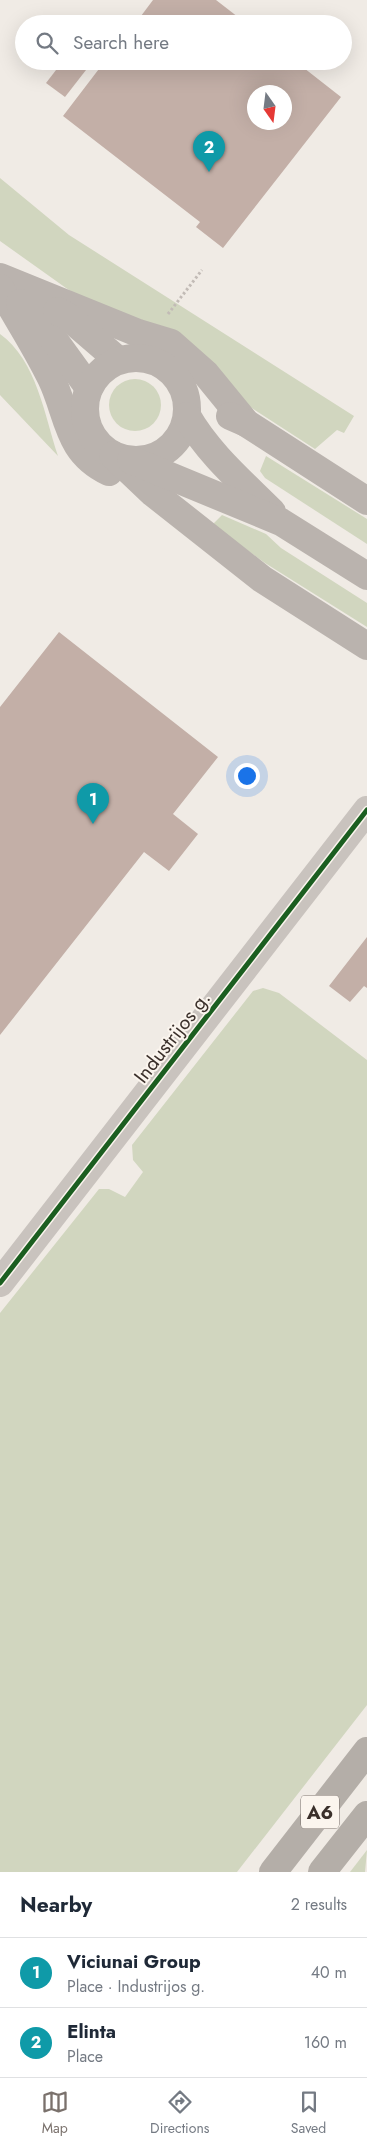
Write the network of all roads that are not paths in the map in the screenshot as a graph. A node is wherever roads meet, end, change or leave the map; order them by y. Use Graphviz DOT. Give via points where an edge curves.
graph roads {
  1 [pos="0,279"];
  2 [pos="0,288"];
  3 [pos="118,360"];
  4 [pos="183,387"];
  5 [pos="89,388"];
  6 [pos="187,416"];
  7 [pos="246,423"];
  8 [pos="122,457"];
  9 [pos="153,493"];
  10 [pos="367,501"];
  11 [pos="281,522"];
  12 [pos="367,576"];
  13 [pos="367,646"];
  14 [pos="367,810"];
  15 [pos="0,1283"];
  16 [pos="367,1751"];
  17 [pos="367,1815"];
  18 [pos="273,1872"];
  19 [pos="322,1872"];
  1 -- 3 [label="main road" via="67,316"];
  1 -- 5 [label="main road" via="47,330"];
  1 -- 7 [label="main road" via="170,343 206,374"];
  2 -- 9 [label="main road" via="52,379 78,448 100,468"];
  3 -- 4 [label="main road" via="137,357 156,361 172,372"];
  3 -- 5 [label="main road" via="101,371"];
  4 -- 6 [label="main road"];
  4 -- 7 [label="main road" via="200,402"];
  5 -- 8 [label="main road" via="85,407 88,426 98,443"];
  6 -- 8 [label="main road" via="180,435 168,449 150,458"];
  6 -- 11 [label="main road" via="196,433 215,455"];
  7 -- 10 [label="main road"];
  8 -- 9 [label="main road"];
  8 -- 11 [label="main road"];
  9 -- 13 [label="main road" via="262,579"];
  11 -- 12 [label="main road"];
  14 -- 15 [label="street, Industrijos g."];
  16 -- 18 [label="highway, A6"];
  17 -- 19 [label="highway, A6"];
}
